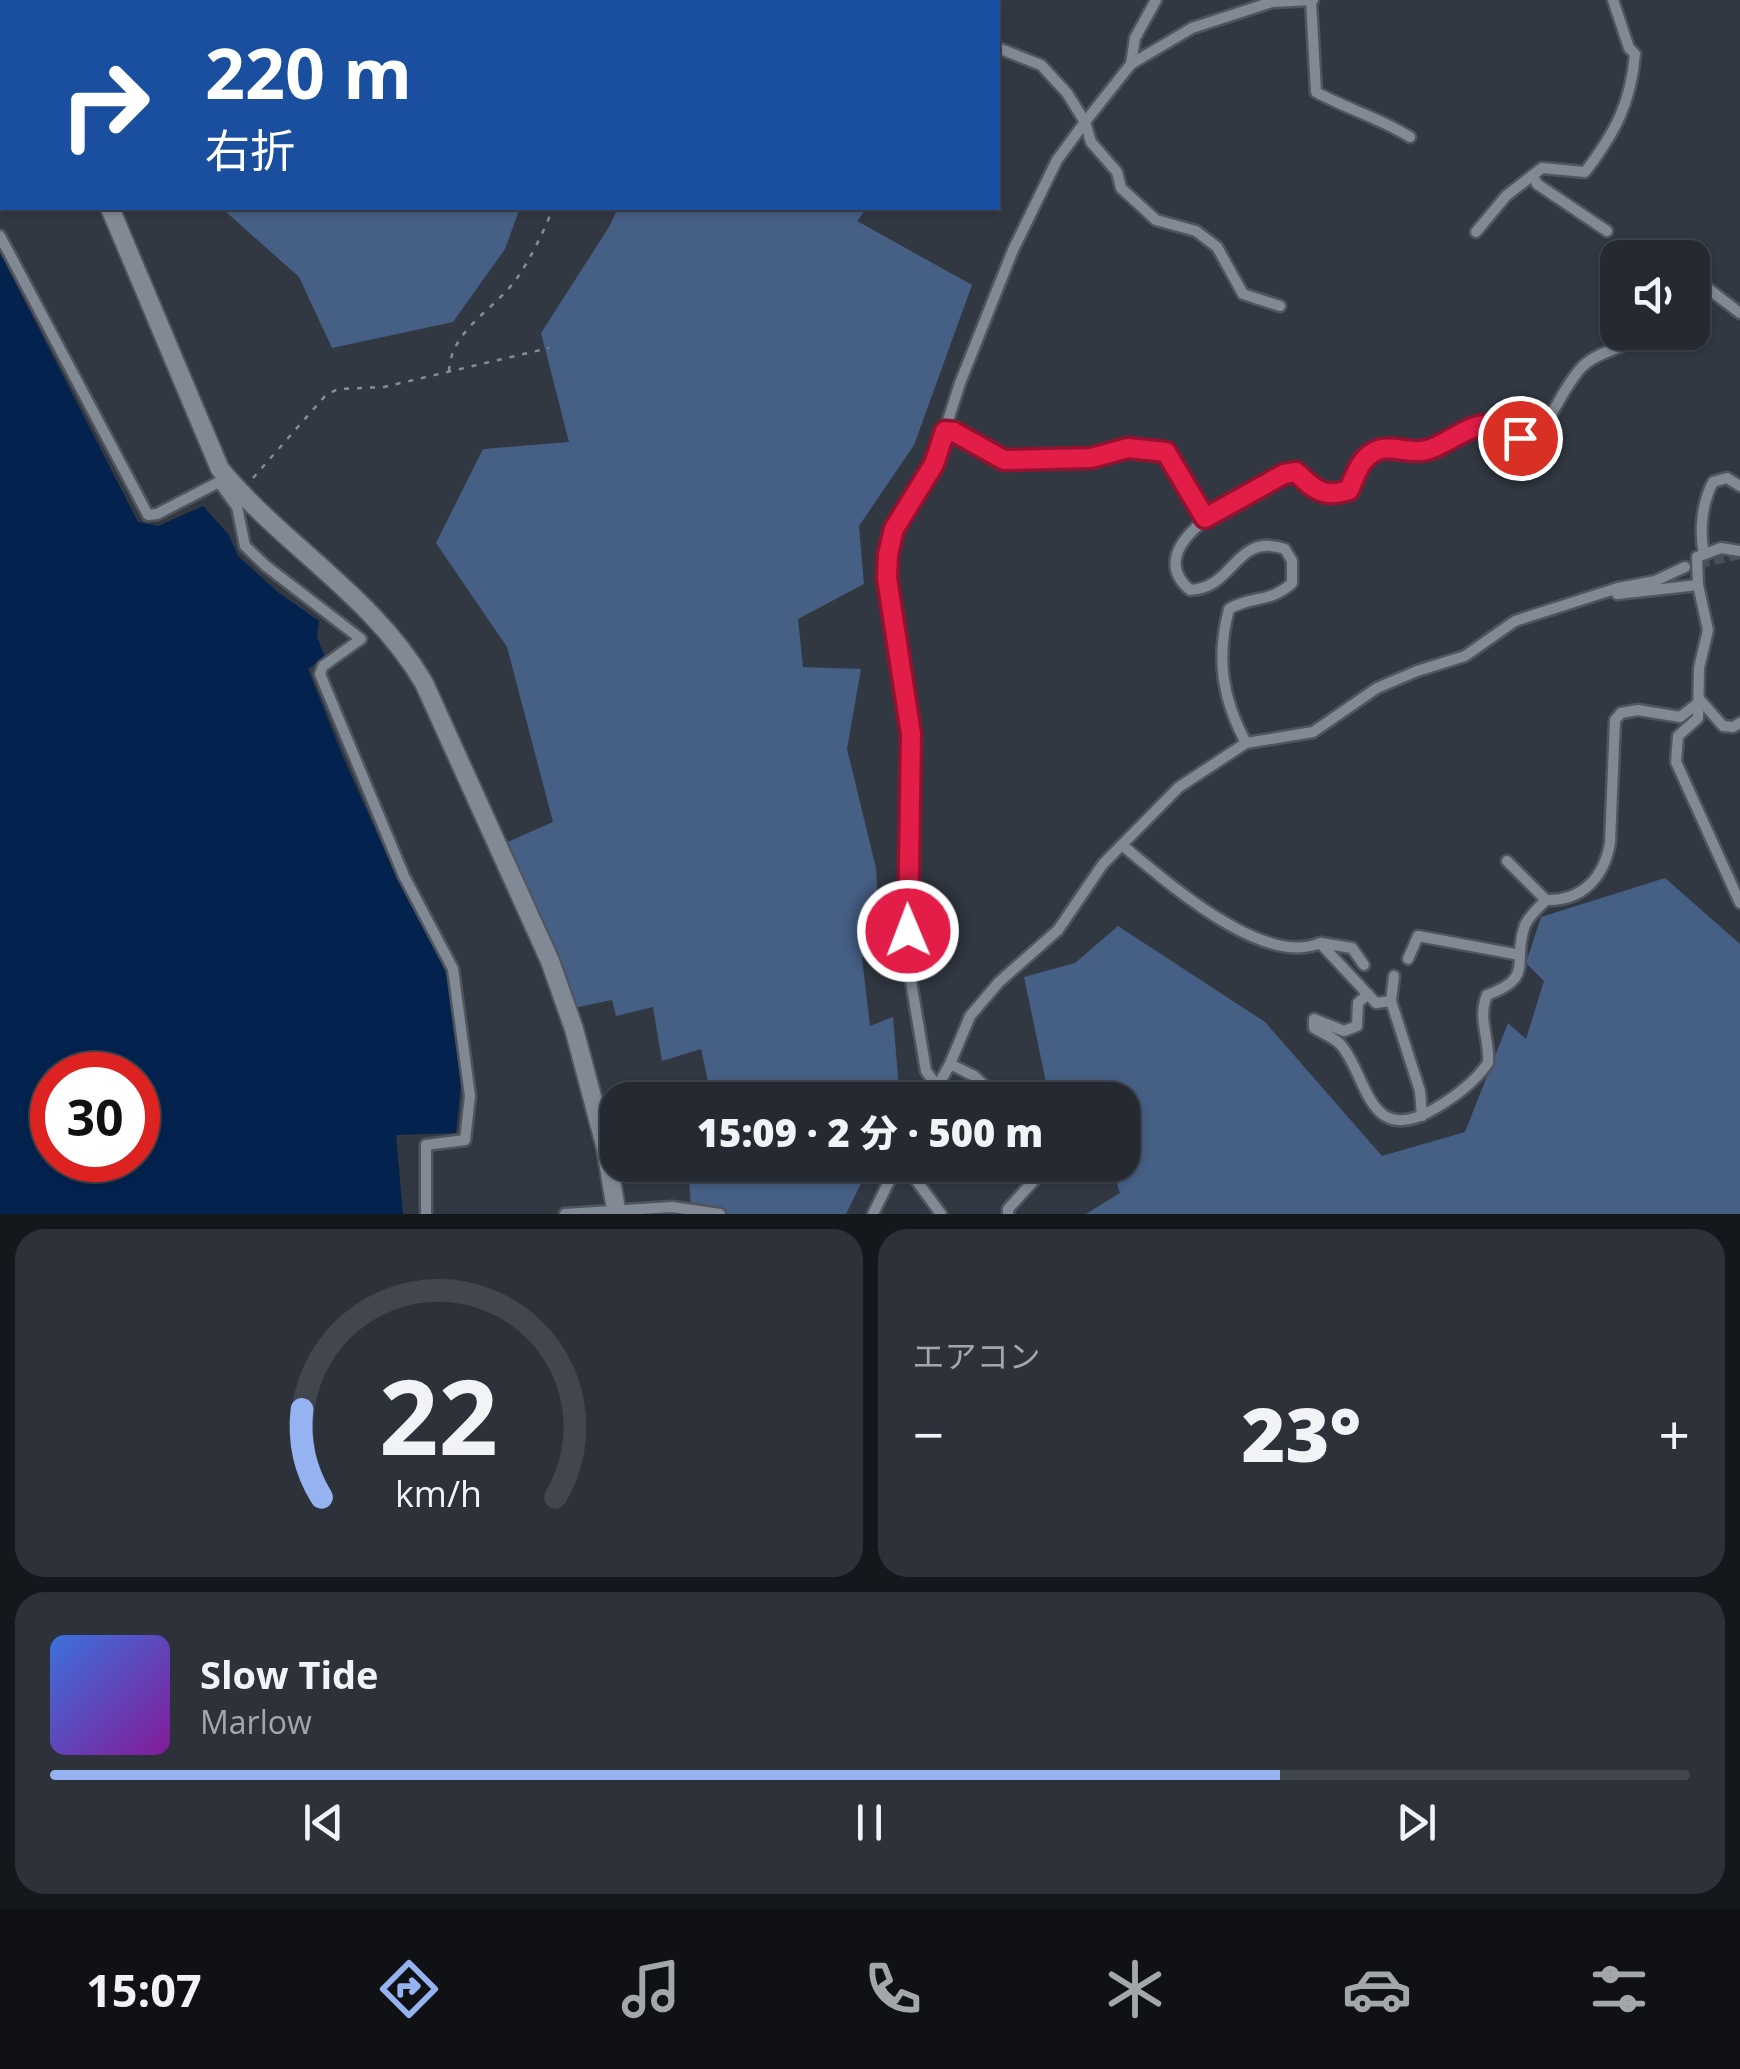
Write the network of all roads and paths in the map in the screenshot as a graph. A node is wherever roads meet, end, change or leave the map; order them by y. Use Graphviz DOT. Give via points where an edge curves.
graph roads {
  1 [pos="1156,0"];
  2 [pos="1312,0"];
  3 [pos="1614,0"];
  4 [pos="1000,49"];
  5 [pos="1131,64"];
  6 [pos="1085,122"];
  7 [pos="1410,137"];
  8 [pos="1532,175"];
  9 [pos="111,210"];
  10 [pos="553,210"];
  11 [pos="1607,231"];
  12 [pos="1476,232"];
  13 [pos="0,236"];
  14 [pos="1710,289"];
  15 [pos="1280,306"];
  16 [pos="1740,313"];
  17 [pos="548,348"];
  18 [pos="1610,350"];
  19 [pos="449,371"];
  20 [pos="945,431"];
  21 [pos="1740,486"];
  22 [pos="240,493"];
  23 [pos="1205,518"];
  24 [pos="1740,551"];
  25 [pos="1704,554"];
  26 [pos="1685,568"];
  27 [pos="1698,585"];
  28 [pos="1618,588"];
  29 [pos="1701,700"];
  30 [pos="1740,723"];
  31 [pos="1246,743"];
  32 [pos="1122,845"];
  33 [pos="1507,861"];
  34 [pos="1546,900"];
  35 [pos="1740,903"];
  36 [pos="1320,943"];
  37 [pos="1520,956"];
  38 [pos="1408,959"];
  39 [pos="1364,964"];
  40 [pos="1394,976"];
  41 [pos="1368,994"];
  42 [pos="1390,1001"];
  43 [pos="950,1064"];
  44 [pos="934,1082"];
  45 [pos="939,1082"];
  46 [pos="980,1082"];
  47 [pos="1422,1116"];
  48 [pos="888,1182"];
  49 [pos="917,1182"];
  50 [pos="1033,1182"];
  51 [pos="616,1210"];
  52 [pos="426,1214"];
  53 [pos="565,1214"];
  54 [pos="720,1214"];
  55 [pos="873,1214"];
  56 [pos="941,1214"];
  57 [pos="1008,1214"];
  1 -- 5 [label="street" via="1135,38"];
  2 -- 5 [label="street" via="1272,2 1192,28"];
  2 -- 7 [label="street" via="1316,92"];
  3 -- 8 [label="street" via="1635,54 1613,136 1585,172 1542,168"];
  4 -- 6 [label="street" via="1041,65"];
  5 -- 6 [label="street"];
  6 -- 15 [label="street" via="1121,188 1156,220 1196,231 1217,247 1243,294"];
  6 -- 20 [label="street" via="1057,160 1013,250"];
  8 -- 11 [label="street"];
  8 -- 12 [label="street"];
  9 -- 22 [label="street" via="204,434"];
  10 -- 19 [label="path" via="516,280 450,354"];
  13 -- 52 [label="street" via="148,515 219,482 237,507 245,546 361,638 320,674 404,876 453,969 470,1096 465,1140 426,1145"];
  14 -- 16 [label="street"];
  17 -- 19 [label="path"];
  18 -- 23 [label="street" via="1582,367 1536,435 1520,438 1482,425 1428,450 1382,448 1370,453 1349,490 1318,493 1296,472 1284,474"];
  19 -- 22 [label="path" via="326,395"];
  20 -- 23 [label="street" via="1004,460 1091,458 1128,448 1166,452"];
  20 -- 44 [label="street" via="934,464 894,529 887,578 911,734 910,970 926,1070"];
  21 -- 25 [label="street" via="1726,478 1713,482 1705,496"];
  22 -- 51 [label="street" via="369,610 424,682 550,961 606,1149"];
  23 -- 31 [label="street" via="1178,552 1175,569 1190,590 1215,584 1250,548 1267,543 1285,550 1292,562 1292,583 1278,596 1229,609 1222,636 1220,672"];
  24 -- 25 [label="street"];
  25 -- 27 [label="street" via="1698,557"];
  26 -- 28 [label="street"];
  27 -- 28 [label="street" via="1617,594"];
  27 -- 29 [label="street" via="1708,630 1699,668"];
  28 -- 31 [label="street" via="1515,621 1465,656 1377,688 1313,732"];
  29 -- 30 [label="street" via="1723,726"];
  29 -- 34 [label="street" via="1680,717 1620,713 1607,859 1591,886"];
  29 -- 35 [label="street" via="1698,718 1678,736 1676,762"];
  31 -- 32 [label="street" via="1179,788"];
  32 -- 36 [label="street" via="1238,930 1305,949"];
  32 -- 43 [label="street" via="1058,930 970,1016"];
  33 -- 34 [label="street"];
  34 -- 37 [label="street" via="1526,923"];
  36 -- 39 [label="street" via="1352,948"];
  36 -- 41 [label="street"];
  37 -- 38 [label="street" via="1418,936"];
  37 -- 47 [label="street" via="1517,978 1487,995 1482,1006 1488,1064 1457,1095"];
  40 -- 42 [label="street"];
  41 -- 42 [label="street" via="1376,1003"];
  41 -- 47 [label="street" via="1358,1004 1358,1026 1344,1031 1314,1020 1314,1028 1340,1044 1377,1111 1394,1118"];
  42 -- 47 [label="street"];
  43 -- 45 [label="street"];
  43 -- 46 [label="street"];
  48 -- 55 [label="street"];
  49 -- 56 [label="street"];
  50 -- 57 [label="street"];
  51 -- 53 [label="street"];
  51 -- 54 [label="street" via="691,1207"];
}
